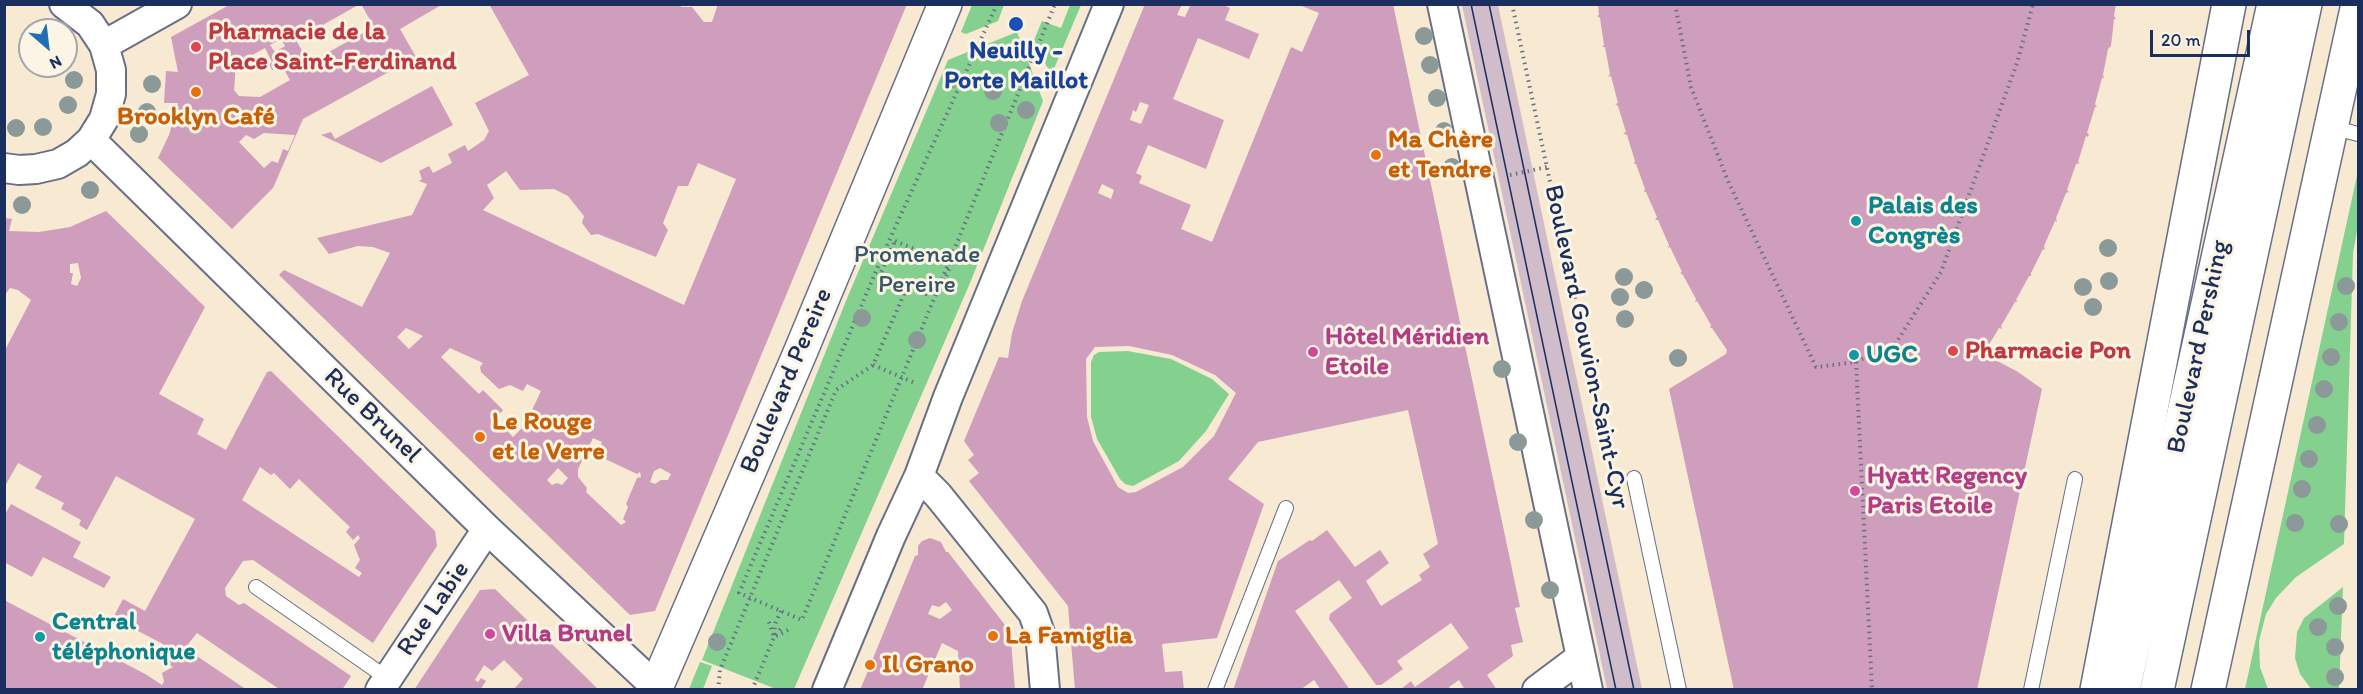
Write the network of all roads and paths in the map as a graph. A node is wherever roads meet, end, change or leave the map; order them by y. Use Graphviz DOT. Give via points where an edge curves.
graph roads {
  1 [pos="177,4"];
  2 [pos="945,4"];
  3 [pos="997,4"];
  4 [pos="1055,4"];
  5 [pos="1109,4"];
  6 [pos="1442,4"];
  7 [pos="1512,4"];
  8 [pos="1675,4"];
  9 [pos="2033,4"];
  10 [pos="2229,4"];
  11 [pos="2274,4"];
  12 [pos="2305,4"];
  13 [pos="2358,4"];
  14 [pos="72,6"];
  15 [pos="104,45"];
  16 [pos="2345,130"];
  17 [pos="91,140"];
  18 [pos="1547,167"];
  19 [pos="4,168"];
  20 [pos="1480,182"];
  21 [pos="907,287"];
  22 [pos="1856,362"];
  23 [pos="873,365"];
  24 [pos="915,383"];
  25 [pos="919,476"];
  26 [pos="1634,478"];
  27 [pos="1614,479"];
  28 [pos="2075,479"];
  29 [pos="1286,508"];
  30 [pos="487,529"];
  31 [pos="256,587"];
  32 [pos="781,610"];
  33 [pos="769,622"];
  34 [pos="782,627"];
  35 [pos="788,630"];
  36 [pos="774,637"];
  37 [pos="1581,657"];
  38 [pos="384,684"];
  39 [pos="656,688"];
  40 [pos="718,690"];
  41 [pos="752,690"];
  42 [pos="827,690"];
  43 [pos="1044,690"];
  44 [pos="1215,690"];
  45 [pos="1537,690"];
  46 [pos="1588,690"];
  47 [pos="1679,690"];
  48 [pos="1872,690"];
  49 [pos="2031,690"];
  50 [pos="2097,690"];
  51 [pos="2123,690"];
  52 [pos="2157,690"];
  53 [pos="2208,690"];
  1 -- 15 [label="street"];
  2 -- 39 [label="street, Boulevard Pereire"];
  3 -- 32 [label="path" via="888,243 739,593"];
  4 -- 32 [label="path" via="802,620"];
  5 -- 25 [label="street"];
  6 -- 20 [label="street"];
  7 -- 18 [label="path, Boulevard Gouvion-Saint-Cyr"];
  8 -- 22 [label="path" via="1690,87 1728,181 1816,367"];
  9 -- 22 [label="path" via="2017,63 1941,272 1896,343"];
  10 -- 50 [label="street, Boulevard Pershing"];
  11 -- 51 [label="street, Boulevard Pershing"];
  12 -- 52 [label="street, Boulevard Pershing"];
  13 -- 16 [label="street"];
  14 -- 15 [label="street"];
  15 -- 17 [label="street" via="111,70 111,94 104,119"];
  16 -- 53 [label="street"];
  17 -- 19 [label="street" via="58,164 36,170"];
  17 -- 30 [label="street, Rue Brunel"];
  18 -- 20 [label="path"];
  18 -- 27 [label="path, Boulevard Gouvion-Saint-Cyr"];
  20 -- 37 [label="street"];
  21 -- 21 [label="path" via="880,276 895,241 951,264 942,287 926,294"];
  21 -- 23 [label="path"];
  22 -- 48 [label="path"];
  23 -- 24 [label="path"];
  23 -- 40 [label="path" via="836,390 720,670"];
  25 -- 42 [label="street"];
  25 -- 43 [label="street" via="1033,613 1040,633"];
  26 -- 47 [label="lane"];
  28 -- 49 [label="lane"];
  29 -- 44 [label="lane"];
  30 -- 38 [label="street, Rue Labie"];
  30 -- 39 [label="street, Rue Brunel"];
  31 -- 38 [label="lane"];
  32 -- 36 [label="path"];
  33 -- 36 [label="path"];
  34 -- 36 [label="path"];
  35 -- 36 [label="path"];
  36 -- 41 [label="path"];
  37 -- 45 [label="street"];
  37 -- 46 [label="street"];
}
